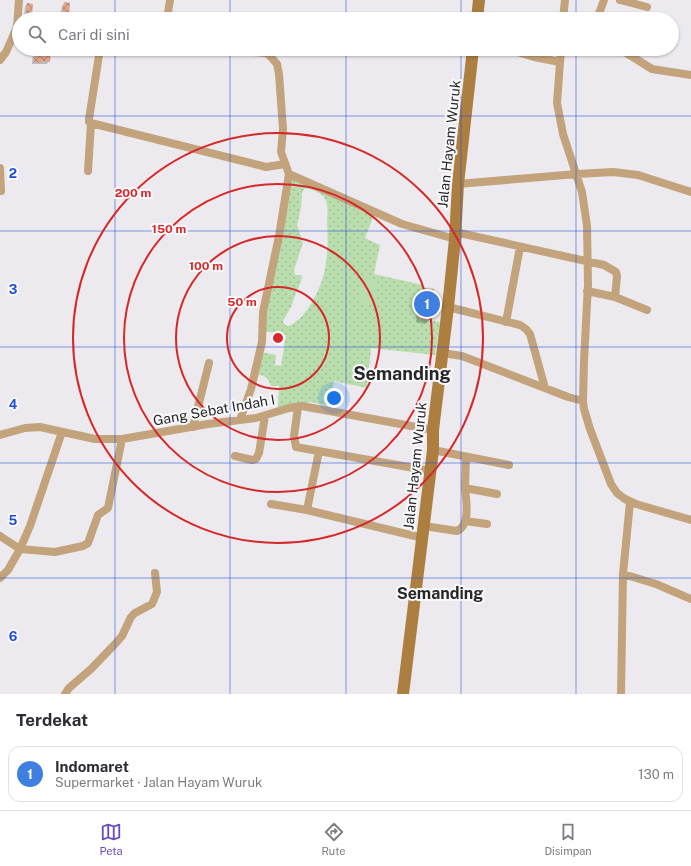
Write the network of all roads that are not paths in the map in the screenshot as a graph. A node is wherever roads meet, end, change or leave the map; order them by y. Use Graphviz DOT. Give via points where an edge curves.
graph roads {
  1 [pos="19,0"];
  2 [pos="170,0"];
  3 [pos="479,0"];
  4 [pos="565,0"];
  5 [pos="604,0"];
  6 [pos="620,0"];
  7 [pos="647,7"];
  8 [pos="19,12"];
  9 [pos="168,12"];
  10 [pos="478,12"];
  11 [pos="564,12"];
  12 [pos="600,12"];
  13 [pos="12,40"];
  14 [pos="99,56"];
  15 [pos="271,56"];
  16 [pos="472,56"];
  17 [pos="534,56"];
  18 [pos="560,56"];
  19 [pos="631,56"];
  20 [pos="0,60"];
  21 [pos="560,62"];
  22 [pos="691,75"];
  23 [pos="91,123"];
  24 [pos="285,164"];
  25 [pos="0,168"];
  26 [pos="88,171"];
  27 [pos="289,174"];
  28 [pos="577,174"];
  29 [pos="458,184"];
  30 [pos="1,191"];
  31 [pos="691,192"];
  32 [pos="455,236"];
  33 [pos="520,246"];
  34 [pos="588,261"];
  35 [pos="587,291"];
  36 [pos="615,297"];
  37 [pos="448,307"];
  38 [pos="647,310"];
  39 [pos="506,322"];
  40 [pos="442,353"];
  41 [pos="208,362"];
  42 [pos="545,388"];
  43 [pos="583,401"];
  44 [pos="298,407"];
  45 [pos="265,416"];
  46 [pos="240,420"];
  47 [pos="193,427"];
  48 [pos="433,430"];
  49 [pos="62,432"];
  50 [pos="0,435"];
  51 [pos="122,439"];
  52 [pos="433,450"];
  53 [pos="318,451"];
  54 [pos="235,456"];
  55 [pos="466,457"];
  56 [pos="509,465"];
  57 [pos="431,471"];
  58 [pos="465,488"];
  59 [pos="497,494"];
  60 [pos="630,502"];
  61 [pos="271,504"];
  62 [pos="306,510"];
  63 [pos="691,520"];
  64 [pos="465,521"];
  65 [pos="487,524"];
  66 [pos="424,532"];
  67 [pos="0,536"];
  68 [pos="20,549"];
  69 [pos="155,573"];
  70 [pos="623,574"];
  71 [pos="0,578"];
  72 [pos="691,599"];
  73 [pos="65,694"];
  74 [pos="403,694"];
  75 [pos="621,694"];
  1 -- 8 [label="street"];
  2 -- 9 [label="street"];
  3 -- 10 [label="main road"];
  4 -- 11 [label="street"];
  5 -- 12 [label="street"];
  6 -- 7 [label="street"];
  13 -- 20 [label="street"];
  14 -- 23 [label="street" via="89,119"];
  15 -- 24 [label="street" via="277,64 279,74 282,129 280,152"];
  16 -- 29 [label="main road, Jalan Hayam Wuruk"];
  17 -- 21 [label="street"];
  18 -- 21 [label="street"];
  19 -- 22 [label="street" via="652,69"];
  21 -- 28 [label="street" via="557,103 563,134"];
  23 -- 24 [label="street" via="266,167"];
  23 -- 26 [label="street"];
  24 -- 27 [label="street"];
  25 -- 30 [label="street"];
  27 -- 32 [label="street" via="402,224"];
  27 -- 46 [label="street" via="263,312 262,342 251,389"];
  28 -- 29 [label="street"];
  28 -- 31 [label="street" via="633,174"];
  28 -- 34 [label="street" via="587,226"];
  29 -- 32 [label="main road, Jalan Hayam Wuruk"];
  32 -- 33 [label="street"];
  32 -- 37 [label="main road, Jalan Hayam Wuruk"];
  33 -- 34 [label="street"];
  33 -- 39 [label="street"];
  34 -- 35 [label="street"];
  34 -- 36 [label="street" via="604,265 616,272"];
  35 -- 36 [label="street"];
  35 -- 43 [label="street"];
  36 -- 38 [label="street"];
  37 -- 39 [label="street"];
  37 -- 40 [label="main road, Jalan Hayam Wuruk"];
  39 -- 42 [label="street" via="520,325 530,334"];
  40 -- 42 [label="street" via="462,356"];
  40 -- 48 [label="main road, Jalan Hayam Wuruk"];
  41 -- 47 [label="street"];
  42 -- 43 [label="street"];
  43 -- 60 [label="street" via="590,429 610,484 617,493"];
  44 -- 45 [label="street, Gang Sebat Indah I"];
  44 -- 48 [label="street, Gang Sebat Indah I"];
  44 -- 53 [label="street" via="294,436 296,447"];
  45 -- 46 [label="street, Gang Sebat Indah I"];
  45 -- 54 [label="street" via="256,459"];
  46 -- 47 [label="street, Gang Sebat Indah I"];
  47 -- 51 [label="street, Gang Sebat Indah I"];
  48 -- 52 [label="main road, Jalan Hayam Wuruk"];
  49 -- 50 [label="street, Gang Sebat Indah I" via="35,427"];
  49 -- 51 [label="street, Gang Sebat Indah I" via="95,439"];
  49 -- 68 [label="street"];
  51 -- 68 [label="street" via="108,508 98,514 88,543 55,552"];
  52 -- 55 [label="street"];
  52 -- 57 [label="main road, Jalan Hayam Wuruk"];
  53 -- 57 [label="street"];
  53 -- 62 [label="street"];
  55 -- 56 [label="street"];
  55 -- 58 [label="street"];
  57 -- 66 [label="main road, Jalan Hayam Wuruk"];
  58 -- 59 [label="street"];
  58 -- 64 [label="street"];
  60 -- 63 [label="street"];
  60 -- 70 [label="street"];
  61 -- 62 [label="street"];
  62 -- 66 [label="street"];
  64 -- 65 [label="street"];
  64 -- 66 [label="street" via="457,531"];
  66 -- 74 [label="main road, Jalan Hayam Wuruk"];
  67 -- 68 [label="street"];
  68 -- 71 [label="street" via="8,570"];
  69 -- 73 [label="street" via="157,592 152,604 131,617 122,636"];
  70 -- 72 [label="street" via="656,584"];
  70 -- 75 [label="street"];
}
